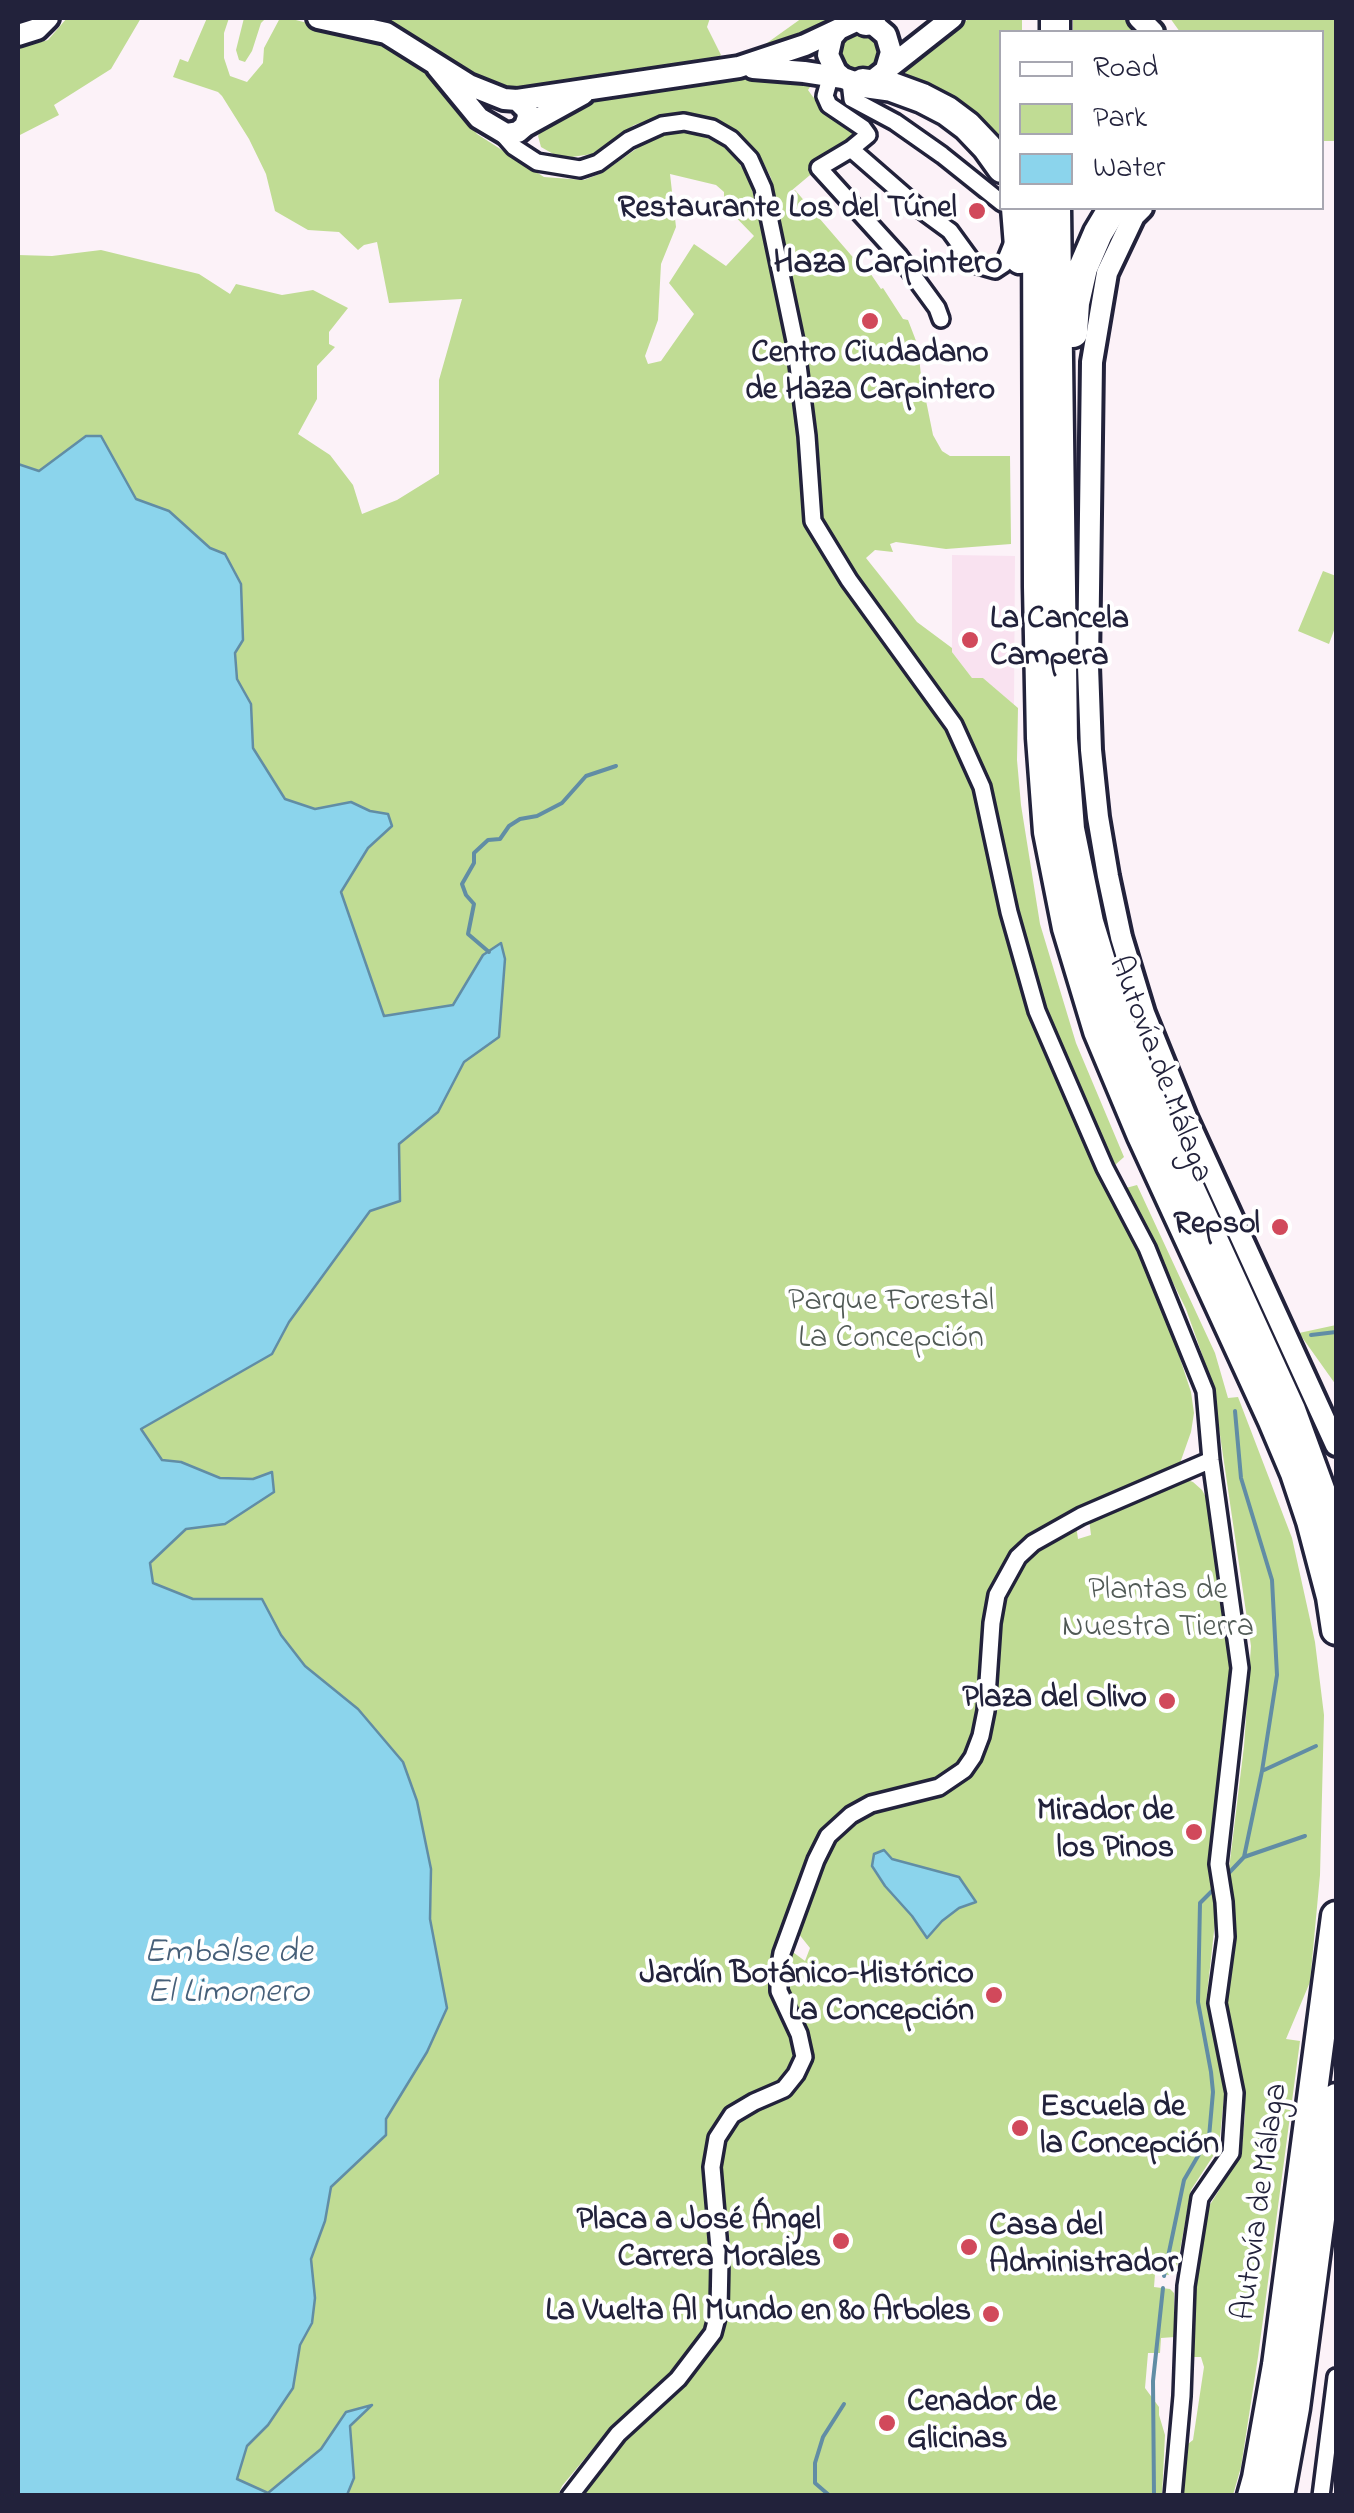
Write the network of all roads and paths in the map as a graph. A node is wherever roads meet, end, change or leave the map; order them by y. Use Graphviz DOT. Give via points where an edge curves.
graph roads {
  1 [pos="48,18"];
  2 [pos="318,18"];
  3 [pos="872,22"];
  4 [pos="944,23"];
  5 [pos="838,30"];
  6 [pos="18,35"];
  7 [pos="437,67"];
  8 [pos="728,68"];
  9 [pos="854,78"];
  10 [pos="594,88"];
  11 [pos="510,99"];
  12 [pos="524,127"];
  13 [pos="497,128"];
  14 [pos="851,149"];
  15 [pos="999,164"];
  16 [pos="557,166"];
  17 [pos="999,194"];
  18 [pos="1017,210"];
  19 [pos="1017,210"];
  20 [pos="1056,210"];
  21 [pos="1112,210"];
  22 [pos="1140,210"];
  23 [pos="1020,238"];
  24 [pos="942,319"];
  25 [pos="1060,382"];
  26 [pos="1336,1446"];
  27 [pos="1211,1460"];
  28 [pos="1336,1542"];
  29 [pos="1324,1572"];
  30 [pos="1336,1630"];
  31 [pos="1336,1916"];
  32 [pos="1336,2098"];
  33 [pos="1336,2377"];
  34 [pos="570,2496"];
  35 [pos="1173,2496"];
  36 [pos="1252,2496"];
  37 [pos="1279,2496"];
  38 [pos="1321,2496"];
  1 -- 6 [label="street" via="37,30"];
  2 -- 7 [label="street" via="386,33"];
  3 -- 4 [label="street" via="892,34"];
  3 -- 5 [label="street"];
  3 -- 9 [label="street" via="891,52"];
  4 -- 9 [label="street"];
  5 -- 8 [label="street"];
  5 -- 9 [label="street" via="828,55"];
  7 -- 11 [label="street"];
  7 -- 13 [label="street" via="478,118"];
  8 -- 9 [label="street"];
  8 -- 10 [label="street"];
  9 -- 14 [label="street" via="826,96 868,135"];
  9 -- 15 [label="highway" via="947,111"];
  9 -- 17 [label="street" via="852,99"];
  10 -- 11 [label="street"];
  10 -- 12 [label="street"];
  11 -- 12 [label="street" via="526,110"];
  11 -- 13 [label="street" via="493,110"];
  12 -- 13 [label="street" via="512,134"];
  12 -- 16 [label="street" via="534,151"];
  13 -- 16 [label="street" via="537,162"];
  14 -- 23 [label="street" via="950,231 974,264 995,270"];
  14 -- 24 [label="street" via="820,168 899,256"];
  16 -- 27 [label="street" via="598,163 629,140 684,122 712,128 750,159 763,188 795,341 813,521 954,725 982,787 1037,1011 1186,1339 1205,1391"];
  18 -- 23 [label="highway"];
  19 -- 29 [label="highway, Autovía de Málaga" via="1041,738 1048,832 1063,909 1098,1031 1273,1420"];
  20 -- 25 [label="highway, Autovía de Málaga"];
  21 -- 25 [label="highway" via="1084,268"];
  22 -- 26 [label="street" via="1107,274 1092,362 1088,666 1104,856 1121,937 1165,1068"];
  23 -- 29 [label="highway" via="1028,757 1034,839 1050,913 1077,1014 1124,1133"];
  25 -- 28 [label="highway, Autovía de Málaga" via="1062,738 1070,829 1089,922 1120,1027 1290,1410"];
  27 -- 34 [label="street" via="1033,1543 998,1595 986,1711 964,1770 938,1788 871,1804 828,1836 779,1972 779,1991 804,2057 784,2089 732,2115 717,2138 712,2167 720,2310 713,2333"];
  27 -- 35 [label="street" via="1240,1668 1218,1864 1226,1937 1217,2003 1235,2093 1231,2154 1200,2198 1186,2286"];
  29 -- 30 [label="highway, Autovía de Málaga"];
  31 -- 36 [label="highway, Autovía de Málaga"];
  32 -- 37 [label="highway, Autovía de Málaga"];
  33 -- 38 [label="street"];
}
